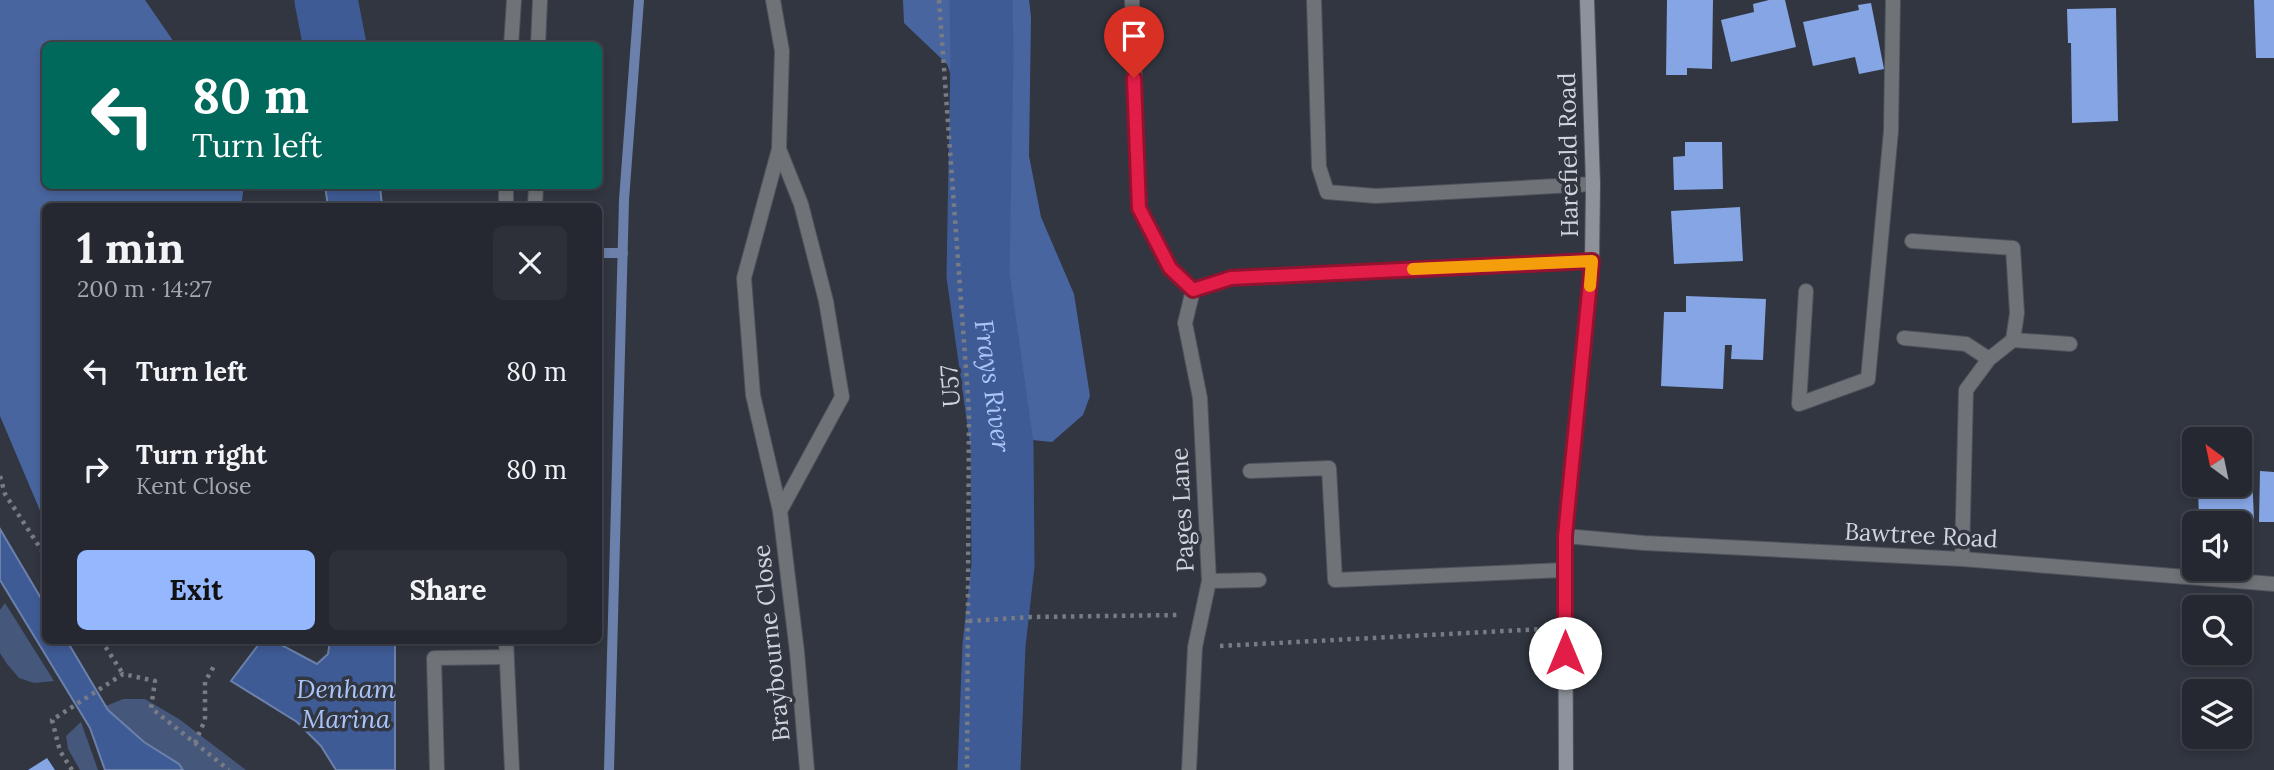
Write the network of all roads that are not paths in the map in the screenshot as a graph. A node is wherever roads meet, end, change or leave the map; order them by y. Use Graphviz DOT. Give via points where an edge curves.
graph roads {
  1 [pos="514,0"];
  2 [pos="540,0"];
  3 [pos="1132,0"];
  4 [pos="1314,0"];
  5 [pos="1587,0"];
  6 [pos="1893,0"];
  7 [pos="775,3"];
  8 [pos="511,42"];
  9 [pos="538,42"];
  10 [pos="779,149"];
  11 [pos="1593,184"];
  12 [pos="1912,241"];
  13 [pos="1592,261"];
  14 [pos="1193,290"];
  15 [pos="1806,291"];
  16 [pos="1904,338"];
  17 [pos="2013,340"];
  18 [pos="2070,344"];
  19 [pos="1989,359"];
  20 [pos="1250,471"];
  21 [pos="780,511"];
  22 [pos="1565,536"];
  23 [pos="1962,559"];
  24 [pos="1565,570"];
  25 [pos="1259,580"];
  26 [pos="1209,582"];
  27 [pos="2274,584"];
  28 [pos="506,644"];
  29 [pos="506,657"];
  30 [pos="437,770"];
  31 [pos="512,770"];
  32 [pos="807,770"];
  33 [pos="1189,770"];
  34 [pos="1566,770"];
  1 -- 8 [label="street"];
  2 -- 9 [label="street"];
  3 -- 14 [label="street" via="1139,208 1170,268"];
  4 -- 11 [label="street" via="1319,167 1327,192 1376,195"];
  5 -- 11 [label="main road, Harefield Road"];
  6 -- 15 [label="street" via="1891,131 1868,379 1799,404"];
  7 -- 10 [label="street, Braybourne Close" via="782,51"];
  10 -- 21 [label="street, Braybourne Close" via="744,278 753,395"];
  10 -- 21 [label="street, Braybourne Close" via="801,204 826,301 842,397"];
  11 -- 13 [label="main road, Harefield Road"];
  12 -- 17 [label="street" via="2014,248 2017,313"];
  13 -- 14 [label="street" via="1231,278"];
  13 -- 22 [label="main road, Harefield Road"];
  14 -- 26 [label="street, Pages Lane" via="1185,323 1199,398"];
  16 -- 19 [label="street" via="1966,344"];
  17 -- 18 [label="street"];
  17 -- 19 [label="street"];
  19 -- 23 [label="street" via="1966,390"];
  20 -- 24 [label="street" via="1329,468 1335,580"];
  21 -- 32 [label="street, Braybourne Close"];
  22 -- 23 [label="street, Bawtree Road"];
  22 -- 24 [label="main road, Harefield Road"];
  23 -- 27 [label="street, Bawtree Road"];
  24 -- 34 [label="main road, Harefield Road"];
  25 -- 26 [label="street"];
  26 -- 33 [label="street, Pages Lane" via="1195,647"];
  28 -- 29 [label="street"];
  29 -- 30 [label="street" via="434,658"];
  29 -- 31 [label="street"];
}
